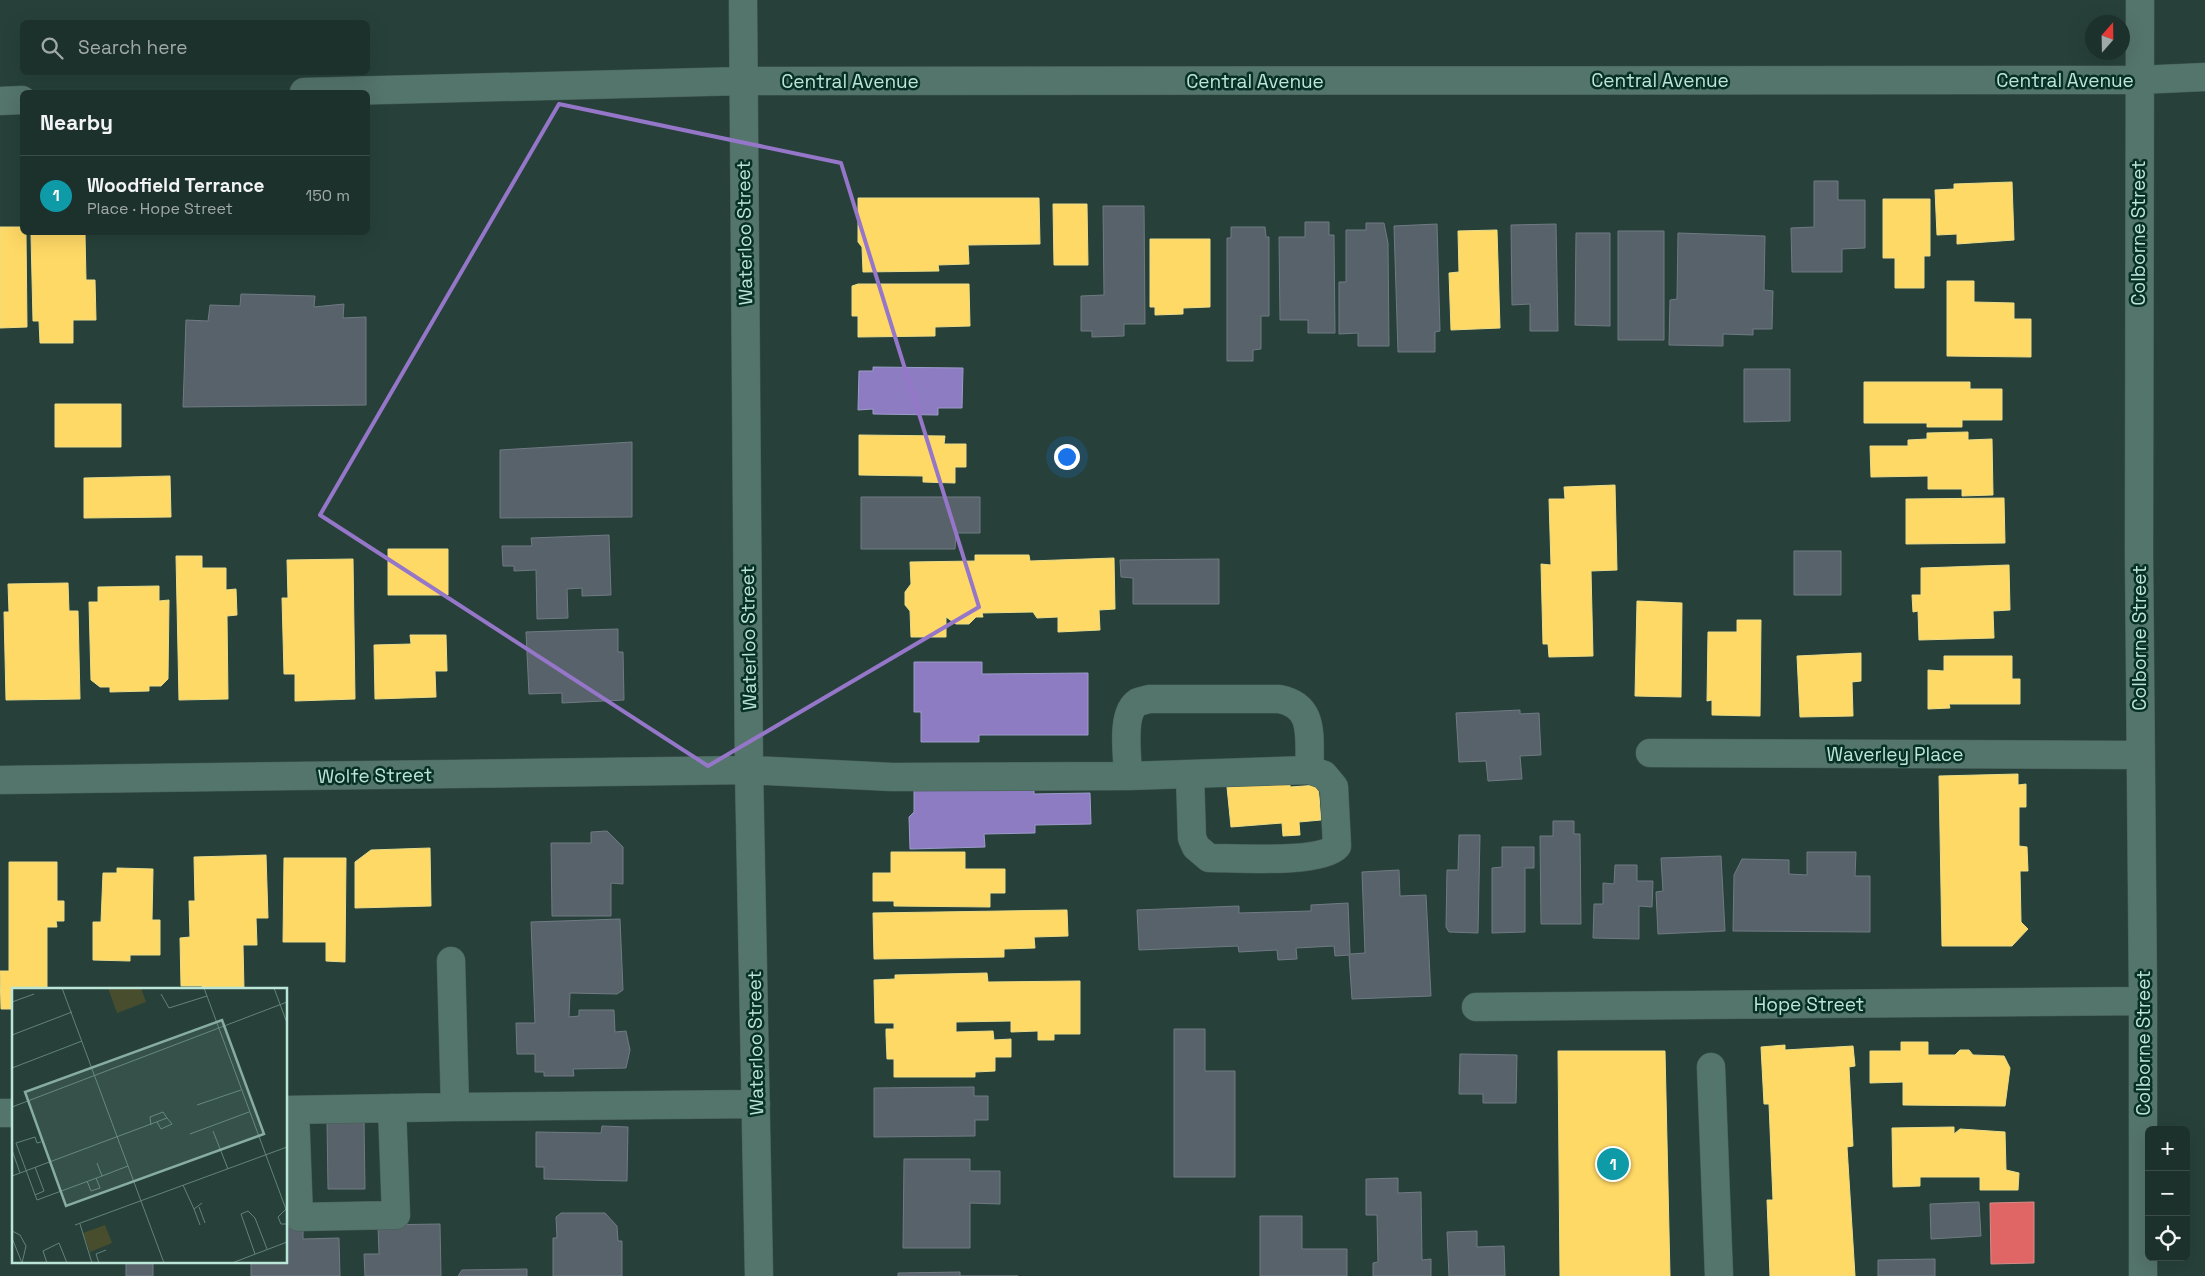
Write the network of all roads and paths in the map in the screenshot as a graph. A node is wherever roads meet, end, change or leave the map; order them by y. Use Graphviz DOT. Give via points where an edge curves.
graph roads {
  1 [pos="743,0"];
  2 [pos="2140,0"];
  3 [pos="2205,77"];
  4 [pos="2138,80"];
  5 [pos="743,81"];
  6 [pos="370,90"];
  7 [pos="20,100"];
  8 [pos="0,101"];
  9 [pos="1650,753"];
  10 [pos="2139,755"];
  11 [pos="750,770"];
  12 [pos="1310,770"];
  13 [pos="1128,776"];
  14 [pos="1190,776"];
  15 [pos="0,780"];
  16 [pos="451,961"];
  17 [pos="2143,1001"];
  18 [pos="1476,1007"];
  19 [pos="1711,1066"];
  20 [pos="756,1104"];
  21 [pos="455,1107"];
  22 [pos="392,1108"];
  23 [pos="291,1110"];
  24 [pos="759,1276"];
  25 [pos="1719,1276"];
  26 [pos="2143,1276"];
  1 -- 5 [label="street, Waterloo Street"];
  2 -- 4 [label="street, Colborne Street"];
  3 -- 4 [label="street, Central Avenue"];
  4 -- 5 [label="street, Central Avenue"];
  4 -- 10 [label="street, Colborne Street"];
  5 -- 6 [label="street, Central Avenue"];
  5 -- 11 [label="street, Waterloo Street"];
  7 -- 8 [label="street"];
  9 -- 10 [label="street, Waverley Place"];
  10 -- 17 [label="street, Colborne Street"];
  11 -- 13 [label="street, Wolfe Street" via="892,777"];
  11 -- 15 [label="street, Wolfe Street"];
  11 -- 20 [label="street, Waterloo Street"];
  12 -- 13 [label="street" via="1307,718 1292,701 1279,698 1149,699 1138,702 1127,719"];
  12 -- 14 [label="street, Wolfe Street"];
  12 -- 14 [label="street" via="1324,775 1334,786 1337,846 1332,851 1298,858 1209,858 1202,853 1192,838"];
  13 -- 14 [label="street, Wolfe Street"];
  16 -- 21 [label="street"];
  17 -- 18 [label="street, Hope Street"];
  17 -- 26 [label="street, Colborne Street"];
  19 -- 25 [label="street"];
  20 -- 21 [label="street"];
  20 -- 24 [label="street, Waterloo Street"];
  21 -- 22 [label="street"];
  22 -- 23 [label="street"];
  22 -- 23 [label="street" via="396,1214 309,1217 299,1217"];
}
